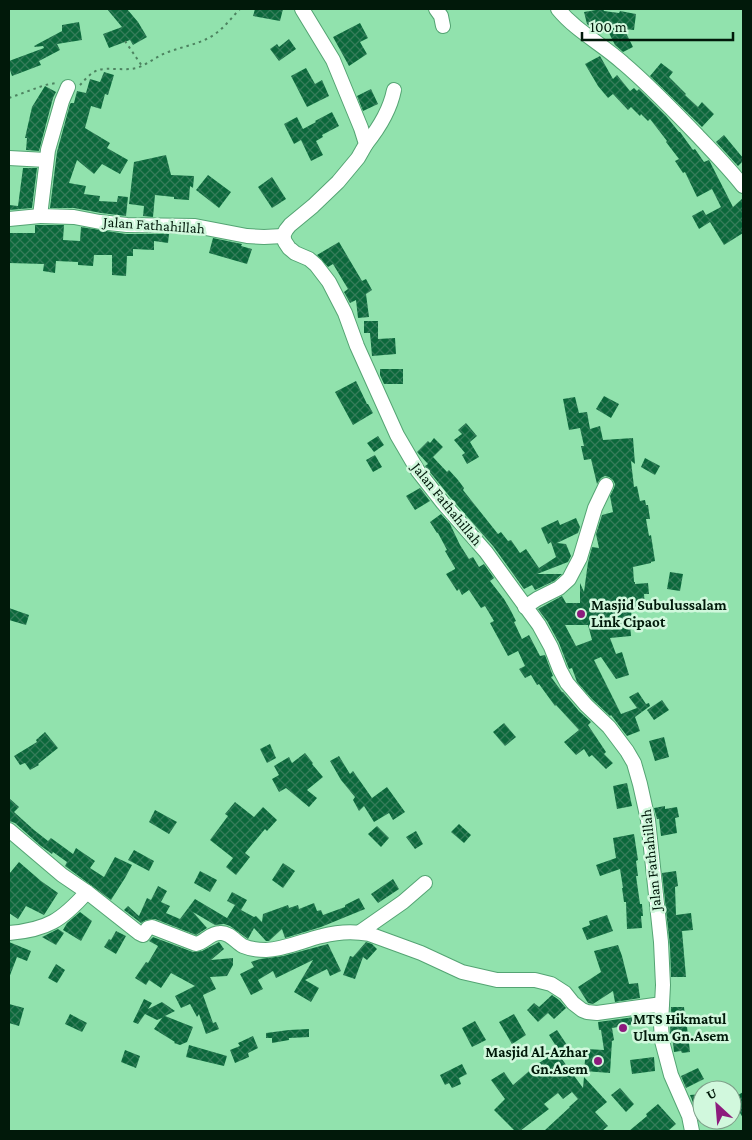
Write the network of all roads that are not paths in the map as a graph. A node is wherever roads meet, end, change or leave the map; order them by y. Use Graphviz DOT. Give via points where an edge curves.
graph roads {
  1 [pos="302,9"];
  2 [pos="436,9"];
  3 [pos="558,9"];
  4 [pos="443,26"];
  5 [pos="68,87"];
  6 [pos="394,90"];
  7 [pos="366,144"];
  8 [pos="9,158"];
  9 [pos="46,160"];
  10 [pos="741,179"];
  11 [pos="40,216"];
  12 [pos="9,219"];
  13 [pos="283,236"];
  14 [pos="606,485"];
  15 [pos="525,607"];
  16 [pos="9,830"];
  17 [pos="425,884"];
  18 [pos="87,892"];
  19 [pos="9,932"];
  20 [pos="360,932"];
  21 [pos="662,1004"];
  22 [pos="692,1131"];
  1 -- 7 [label="street" via="333,60"];
  2 -- 4 [label="street"];
  3 -- 10 [label="street" via="566,19 621,61"];
  5 -- 9 [label="street"];
  6 -- 7 [label="street" via="389,109"];
  7 -- 13 [label="street" via="338,182 290,225"];
  8 -- 9 [label="street"];
  9 -- 11 [label="street"];
  11 -- 12 [label="street, Jalan Fathahillah"];
  11 -- 13 [label="street, Jalan Fathahillah" via="74,217 127,225 195,226 247,236"];
  13 -- 15 [label="street, Jalan Fathahillah" via="289,248 309,259 329,282 397,435 418,471 486,552"];
  14 -- 15 [label="street" via="595,508 580,558 569,579"];
  15 -- 21 [label="street, Jalan Fathahillah" via="545,636 567,683 615,734 634,763 650,836 661,942"];
  16 -- 18 [label="street" via="62,876"];
  17 -- 20 [label="street"];
  18 -- 19 [label="street" via="70,911 53,923"];
  18 -- 20 [label="street" via="141,934 152,927 196,944 223,932 245,947 266,950 324,935"];
  20 -- 21 [label="street" via="421,953 462,972 497,980 535,980 551,984 587,1012"];
  21 -- 22 [label="street, Jalan Fathahillah" via="662,1041 670,1075 686,1108"];
}
